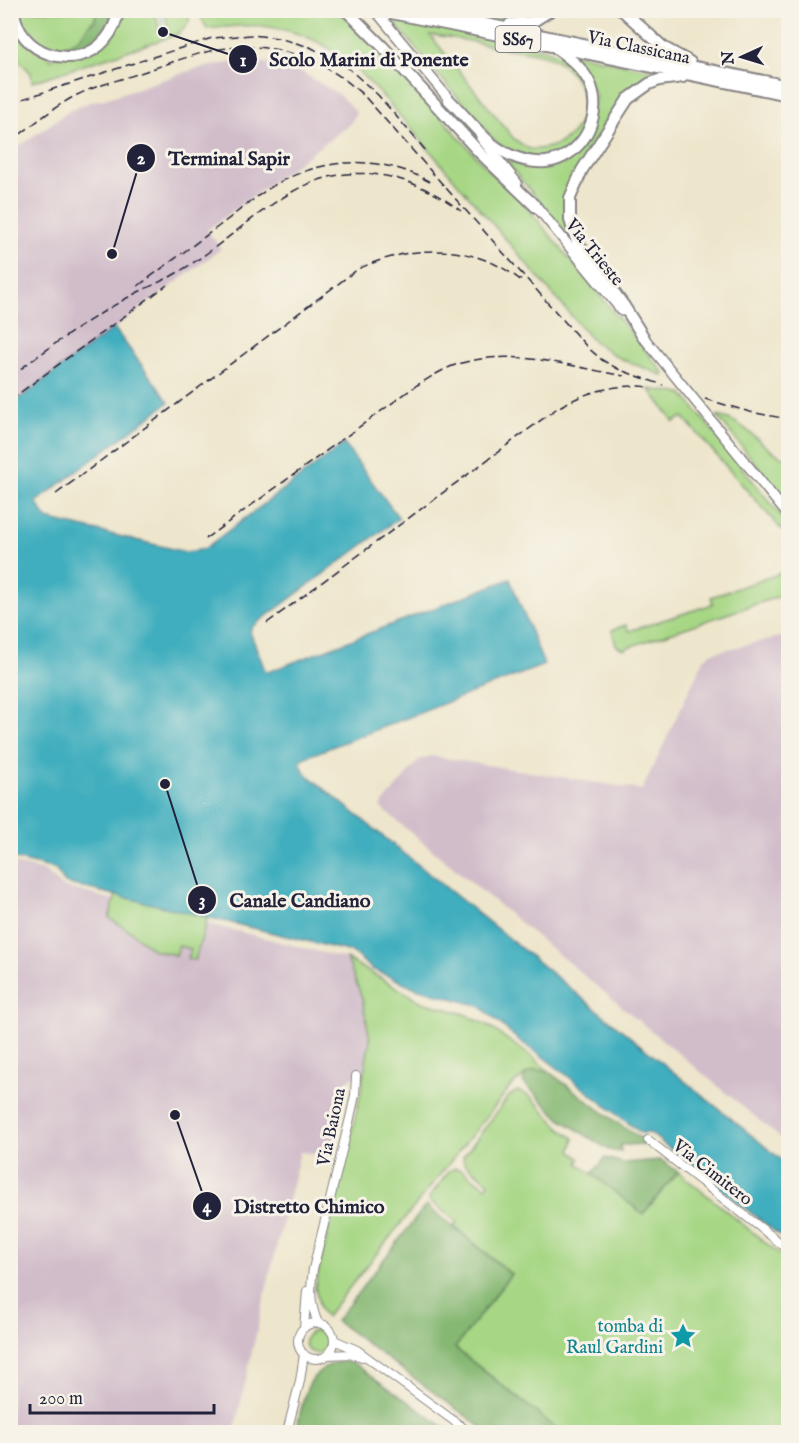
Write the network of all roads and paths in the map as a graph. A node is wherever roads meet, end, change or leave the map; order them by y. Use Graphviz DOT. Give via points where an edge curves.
graph roads {
  1 [pos="14,10"];
  2 [pos="119,10"];
  3 [pos="345,10"];
  4 [pos="418,10"];
  5 [pos="551,10"];
  6 [pos="622,10"];
  7 [pos="378,14"];
  8 [pos="440,15"];
  9 [pos="555,46"];
  10 [pos="698,67"];
  11 [pos="705,78"];
  12 [pos="789,86"];
  13 [pos="789,95"];
  14 [pos="449,99"];
  15 [pos="536,207"];
  16 [pos="644,338"];
  17 [pos="789,515"];
  18 [pos="356,1076"];
  19 [pos="648,1140"];
  20 [pos="789,1249"];
  21 [pos="313,1269"];
  22 [pos="318,1323"];
  23 [pos="304,1328"];
  24 [pos="334,1340"];
  25 [pos="304,1354"];
  26 [pos="327,1355"];
  27 [pos="366,1358"];
  28 [pos="317,1359"];
  29 [pos="300,1381"];
  30 [pos="287,1432"];
  31 [pos="469,1432"];
  1 -- 2 [label="highway" via="22,35 34,48 69,58 87,53 104,41 115,26"];
  3 -- 15 [label="highway"];
  4 -- 8 [label="highway, Via Classicana"];
  5 -- 8 [label="highway" via="523,25"];
  6 -- 10 [label="highway" via="663,47"];
  7 -- 9 [label="highway, Via Classicana / SS67"];
  7 -- 14 [label="main road, Via Trieste"];
  8 -- 10 [label="highway, Via Classicana"];
  9 -- 11 [label="highway, Via Classicana / SS67"];
  9 -- 14 [label="highway" via="584,74 594,105 593,123 585,136 561,157 528,162 509,155 494,146"];
  10 -- 12 [label="highway, Via Classicana"];
  11 -- 13 [label="highway, Via Classicana / SS67"];
  11 -- 16 [label="highway" via="659,80 634,93 582,170 570,198 570,219 577,242"];
  14 -- 15 [label="main road, Via Trieste"];
  15 -- 16 [label="main road, Via Trieste"];
  16 -- 17 [label="main road, Via Trieste"];
  18 -- 21 [label="street, Via Baiona" via="356,1095"];
  19 -- 20 [label="street, Via Cimitero"];
  21 -- 22 [label="street, Via Baiona" via="311,1305"];
  21 -- 23 [label="street"];
  22 -- 23 [label="street"];
  22 -- 24 [label="street" via="330,1331"];
  23 -- 25 [label="street" via="298,1344"];
  24 -- 26 [label="street"];
  24 -- 27 [label="street"];
  25 -- 28 [label="street"];
  25 -- 29 [label="street"];
  26 -- 27 [label="street"];
  26 -- 28 [label="street"];
  27 -- 31 [label="street"];
  28 -- 29 [label="street"];
  29 -- 30 [label="street"];
}
